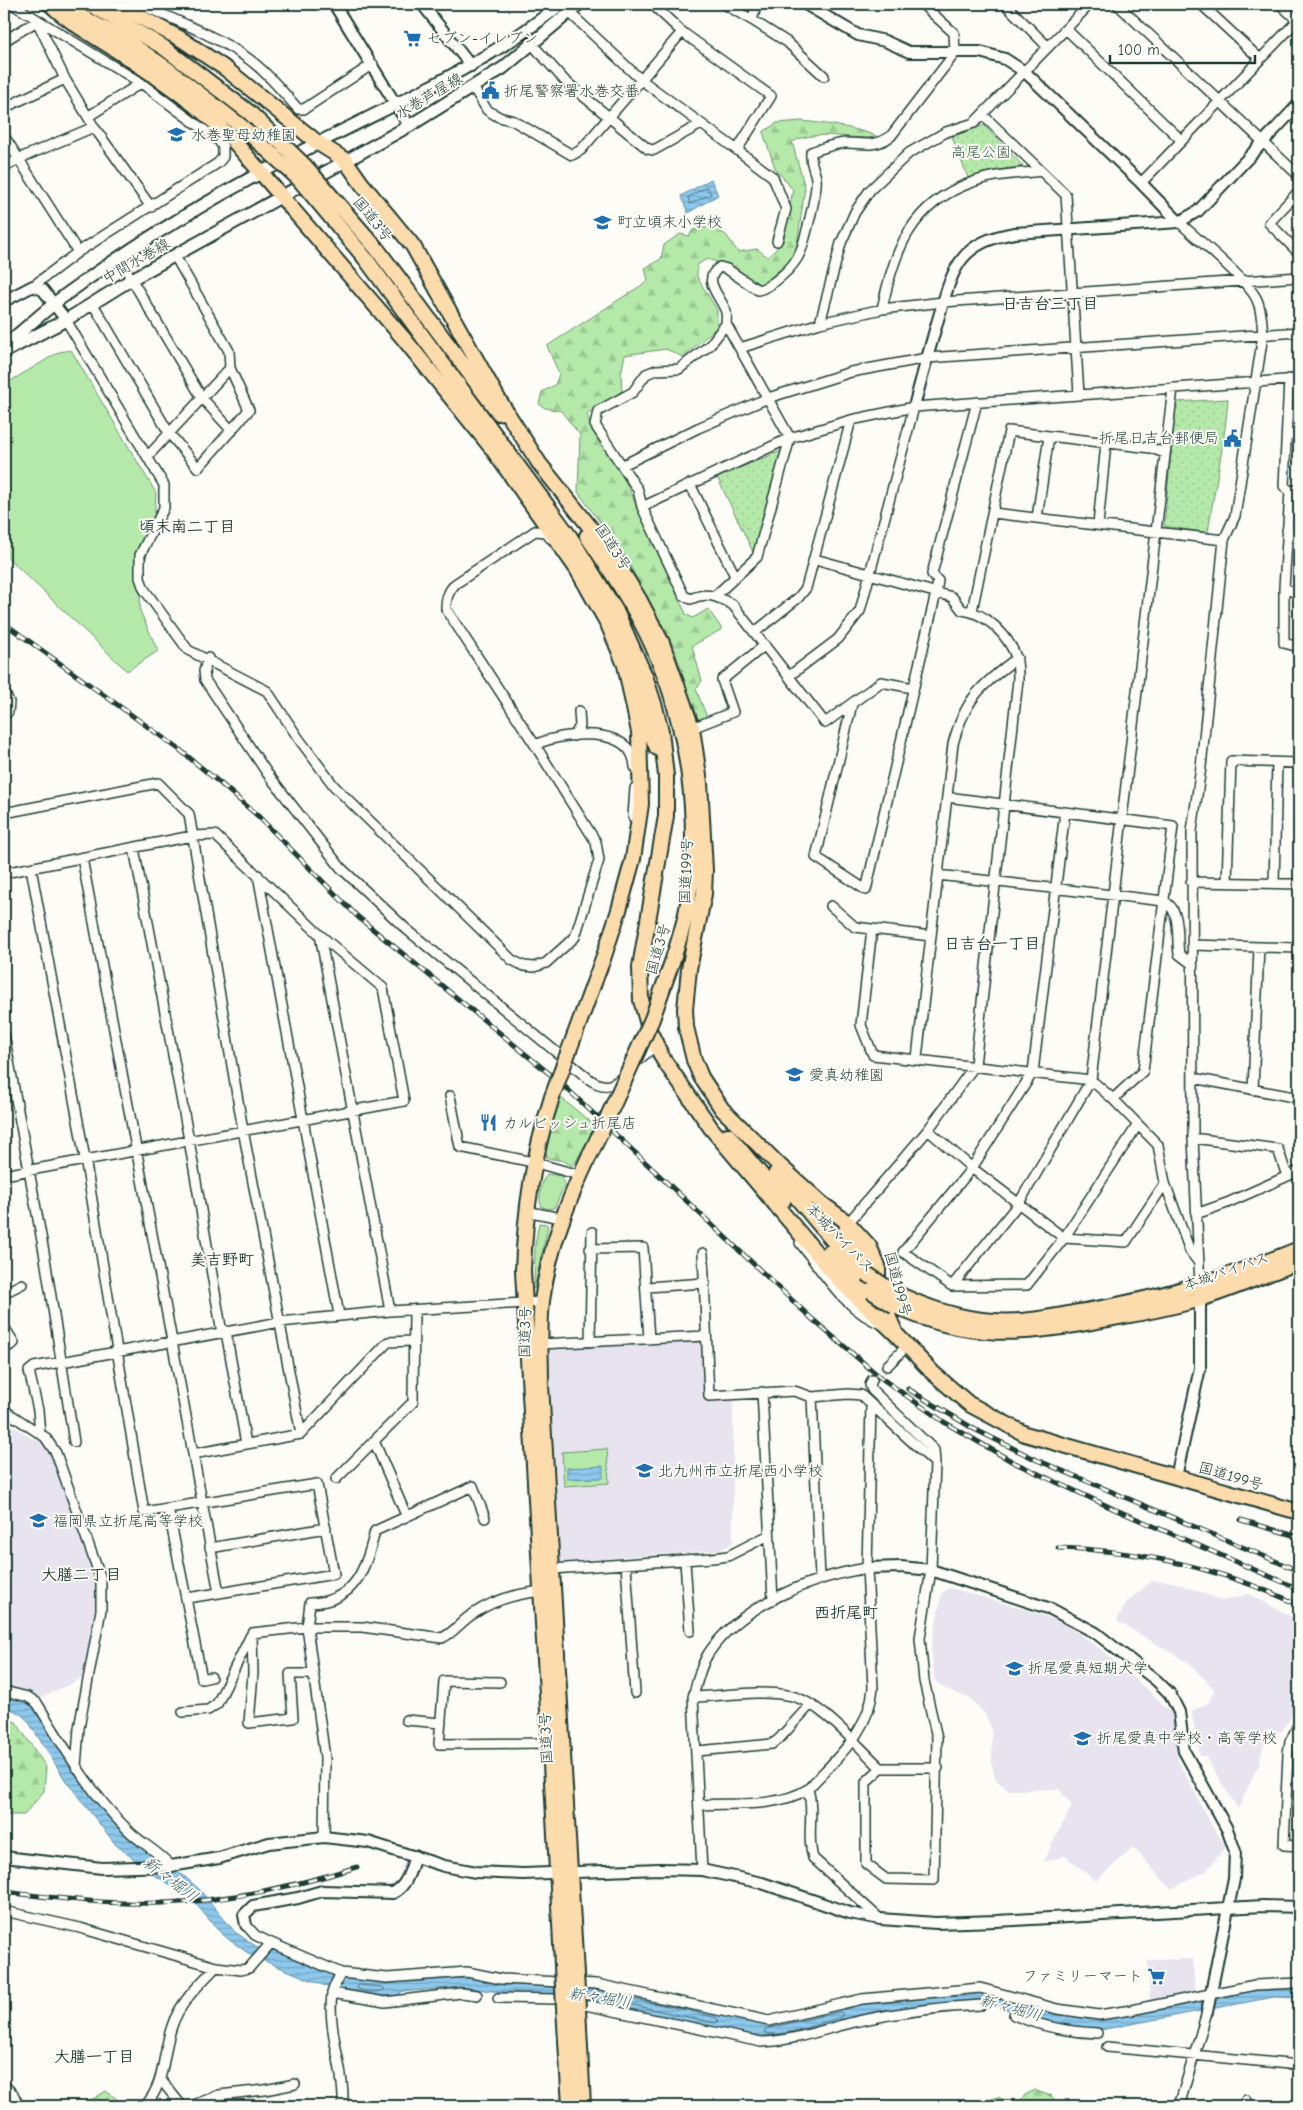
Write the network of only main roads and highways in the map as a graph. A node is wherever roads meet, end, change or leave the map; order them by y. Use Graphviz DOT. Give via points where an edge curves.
graph roads {
  1 [pos="50,4"];
  2 [pos="56,4"];
  3 [pos="90,4"];
  4 [pos="116,4"];
  5 [pos="561,4"];
  6 [pos="579,4"];
  7 [pos="318,143"];
  8 [pos="345,160"];
  9 [pos="262,173"];
  10 [pos="283,196"];
  11 [pos="4,346"];
  12 [pos="4,352"];
  13 [pos="539,463"];
  14 [pos="616,611"];
  15 [pos="624,665"];
  16 [pos="643,717"];
  17 [pos="642,950"];
  18 [pos="602,962"];
  19 [pos="656,1045"];
  20 [pos="722,1109"];
  21 [pos="1299,1249"];
  22 [pos="1299,1262"];
  23 [pos="872,1276"];
  24 [pos="1200,1293"];
  25 [pos="892,1330"];
  26 [pos="1299,1512"];
  27 [pos="548,1591"];
  28 [pos="564,1873"];
  29 [pos="571,2008"];
  30 [pos="570,2106"];
  31 [pos="583,2106"];
  1 -- 9 [label="highway" via="68,21 207,113"];
  2 -- 14 [label="highway, 国道3号, bridge" via="125,40 166,68 241,126 298,178 365,258 570,537"];
  3 -- 13 [label="highway, 国道3号, bridge" via="194,68 250,113 305,166 377,249 468,375"];
  4 -- 7 [label="highway" via="181,39 218,64"];
  5 -- 7 [label="main road, 水巻芦屋線" via="523,34 471,66"];
  6 -- 8 [label="main road, 水巻芦屋線" via="503,68 409,126"];
  7 -- 8 [label="highway"];
  7 -- 9 [label="main road, 水巻芦屋線"];
  8 -- 10 [label="main road, 水巻芦屋線"];
  8 -- 13 [label="highway" via="413,246"];
  9 -- 10 [label="highway"];
  9 -- 11 [label="main road, 中間水巻線" via="119,258"];
  10 -- 12 [label="main road, 中間水巻線"];
  10 -- 15 [label="highway" via="491,447 596,600"];
  13 -- 20 [label="highway, 国道199号" via="609,551 639,599 662,643 692,728 703,812 706,870 701,916 686,990 686,1027 701,1077"];
  13 -- 27 [label="highway, 国道3号, bridge" via="599,554 653,647 683,738 691,811 688,904 672,962 652,1019 561,1218 546,1276 540,1344 552,1569"];
  14 -- 16 [label="highway, 国道3号" via="640,691"];
  14 -- 17 [label="highway, 国道199号" via="655,707 666,776 666,816"];
  15 -- 16 [label="highway"];
  15 -- 18 [label="highway" via="639,732 641,804 633,859"];
  16 -- 17 [label="highway" via="658,749 659,776"];
  16 -- 18 [label="highway, 国道3号" via="648,776 644,833 628,891"];
  17 -- 19 [label="highway, 国道199号" via="641,1000"];
  18 -- 27 [label="highway, 国道3号, bridge" via="552,1097 533,1162 526,1211 524,1302"];
  19 -- 24 [label="highway, 本城バイパス, bridge" via="675,1073 824,1249 855,1280 895,1306 933,1322 967,1330 1020,1333 1092,1322"];
  19 -- 25 [label="highway, 国道199号" via="671,1073 711,1128 840,1281"];
  20 -- 23 [label="highway, 本城バイパス" via="834,1242"];
  20 -- 23 [label="highway, 国道199号" via="802,1186 848,1222 873,1252 878,1266"];
  21 -- 24 [label="highway, 本城バイパス"];
  22 -- 24 [label="highway, 本城バイパス"];
  23 -- 24 [label="highway, 本城バイパス, bridge" via="892,1291 929,1308 995,1322 1040,1319"];
  23 -- 25 [label="highway, 国道199号"];
  25 -- 26 [label="highway, 国道199号" via="951,1390 1007,1426 1025,1434"];
  27 -- 28 [label="highway, 国道3号"];
  27 -- 28 [label="highway, 国道3号" via="550,1743"];
  28 -- 29 [label="highway, 国道3号, bridge"];
  29 -- 30 [label="highway, 国道3号"];
  29 -- 31 [label="highway, 国道3号"];
}
